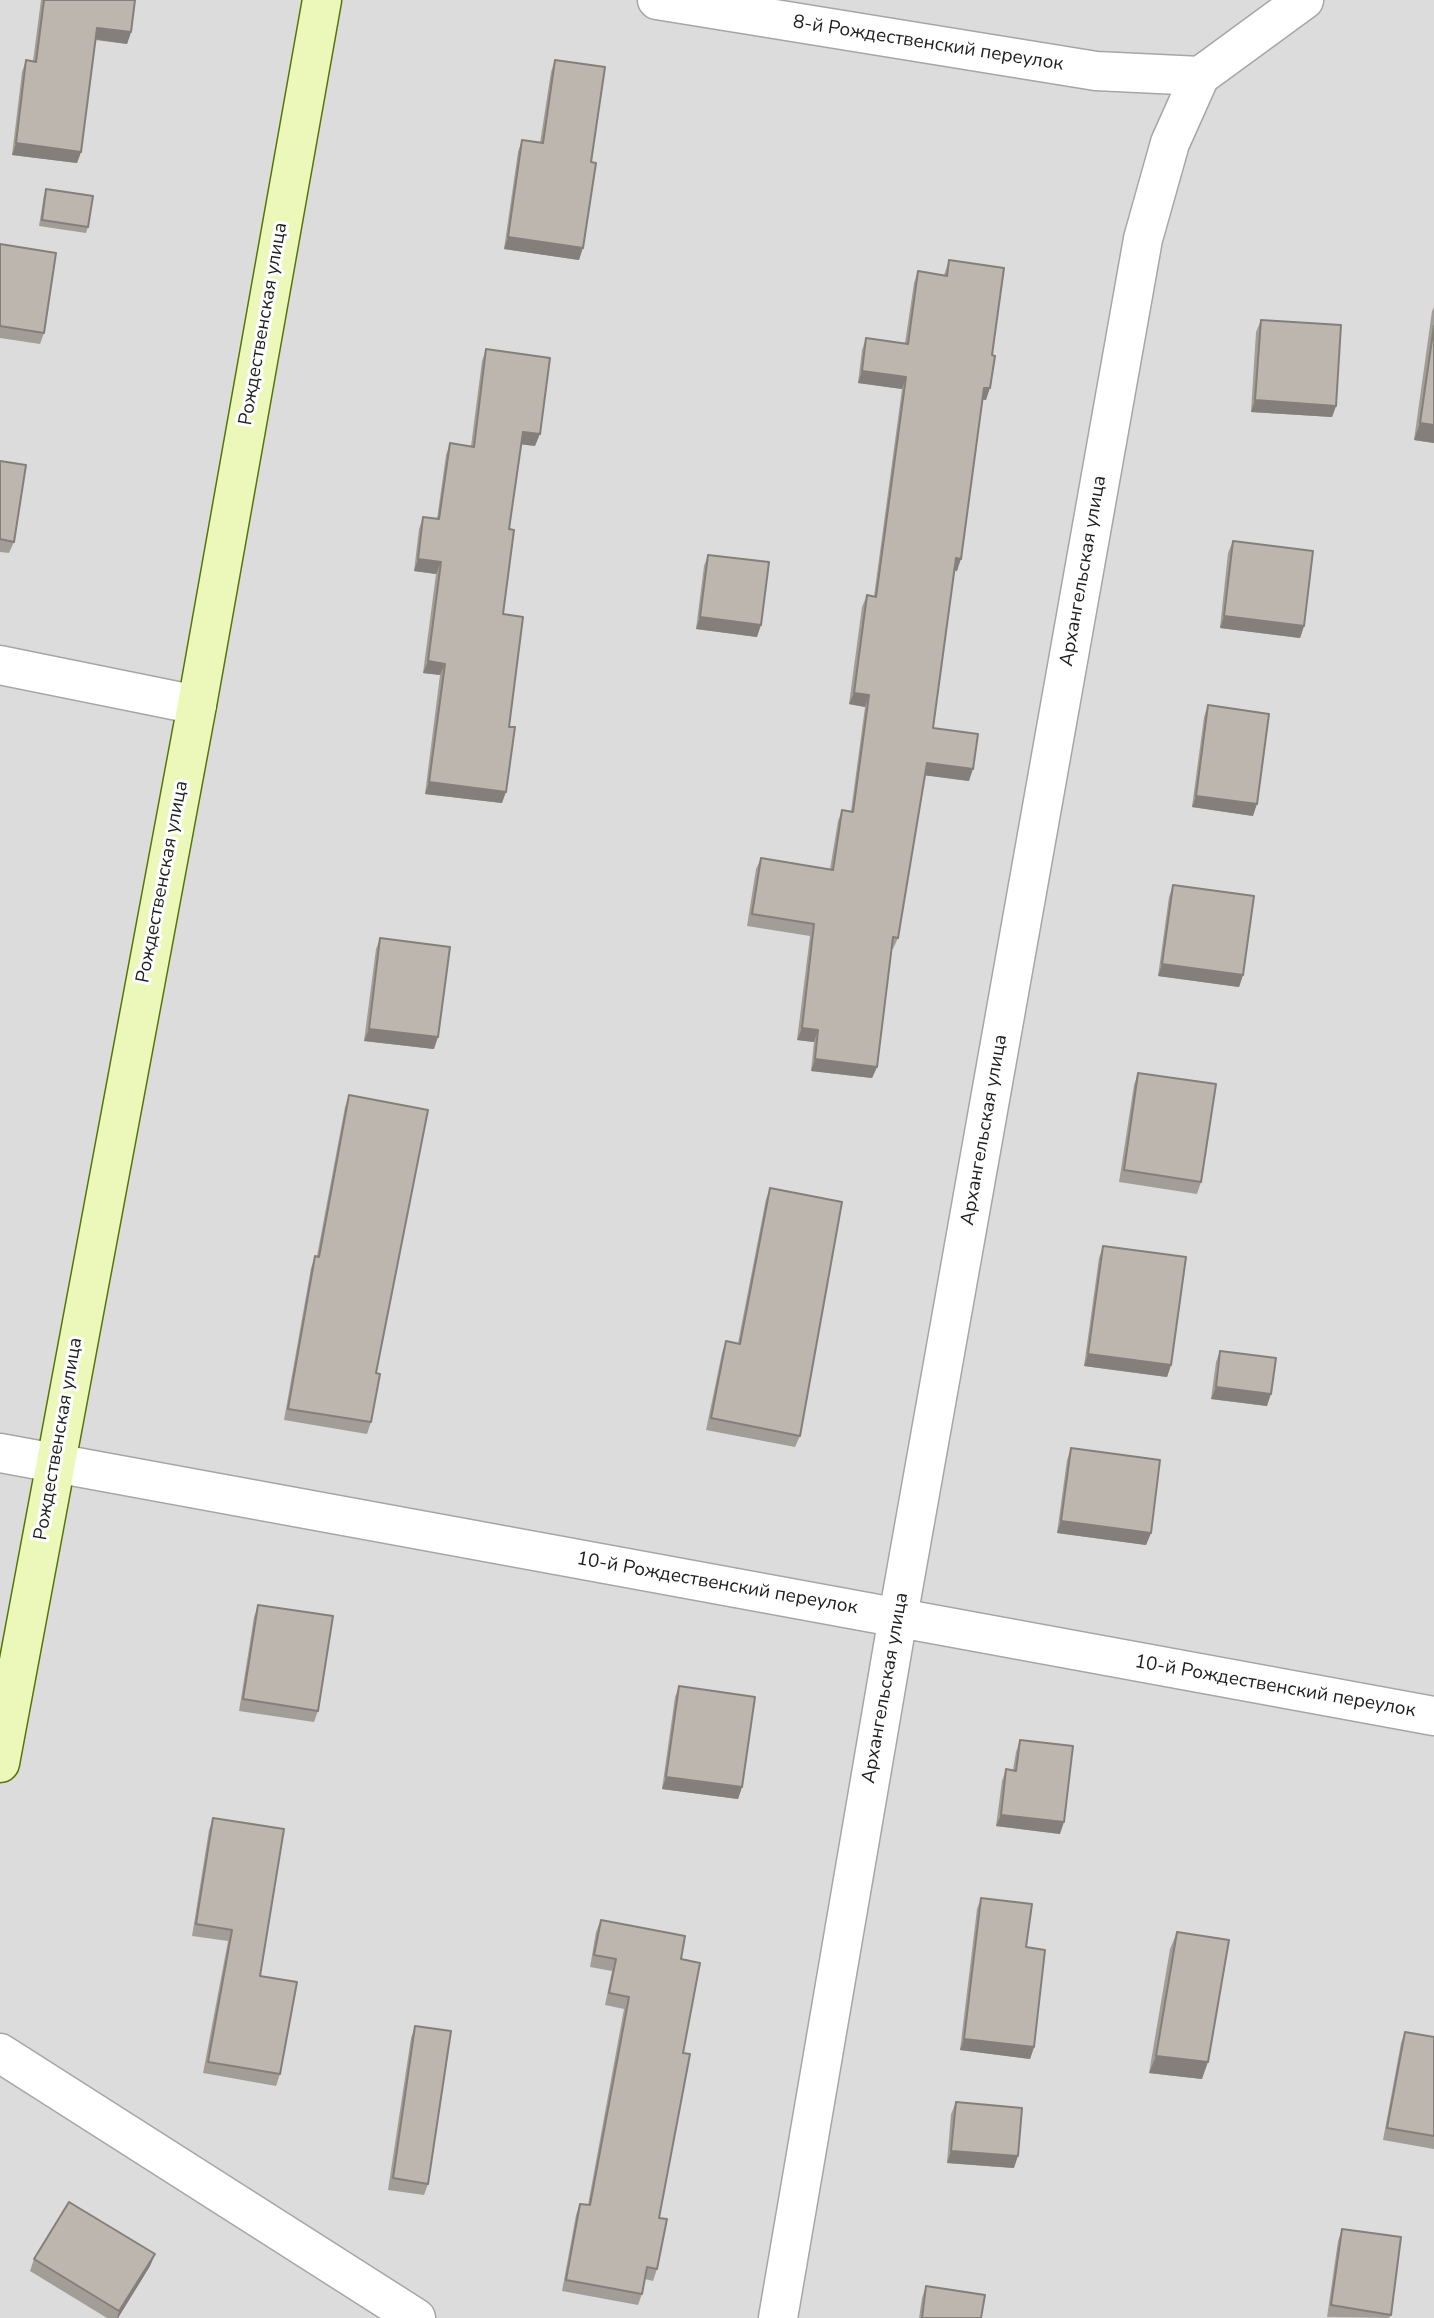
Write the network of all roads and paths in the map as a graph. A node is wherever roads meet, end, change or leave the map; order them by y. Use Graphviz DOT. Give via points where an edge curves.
graph roads {
  1 [pos="322,0"];
  2 [pos="657,0"];
  3 [pos="1304,0"];
  4 [pos="1200,76"];
  5 [pos="0,665"];
  6 [pos="197,705"];
  7 [pos="0,1453"];
  8 [pos="54,1463"];
  9 [pos="898,1617"];
  10 [pos="1434,1716"];
  11 [pos="0,1763"];
  12 [pos="0,2053"];
  13 [pos="416,2318"];
  14 [pos="778,2318"];
  1 -- 6 [label="street, Рождественская улица"];
  2 -- 4 [label="street, 8-й Рождественский переулок" via="1096,71"];
  3 -- 4 [label="street, Архангельская улица"];
  4 -- 9 [label="street, Архангельская улица" via="1170,143 1143,239"];
  5 -- 6 [label="street"];
  6 -- 8 [label="street, Рождественская улица"];
  7 -- 8 [label="street, 10-й Рождественский переулок"];
  8 -- 9 [label="street, 10-й Рождественский переулок"];
  8 -- 11 [label="street, Рождественская улица"];
  9 -- 10 [label="street, 10-й Рождественский переулок"];
  9 -- 14 [label="street, Архангельская улица"];
  12 -- 13 [label="street"];
}
